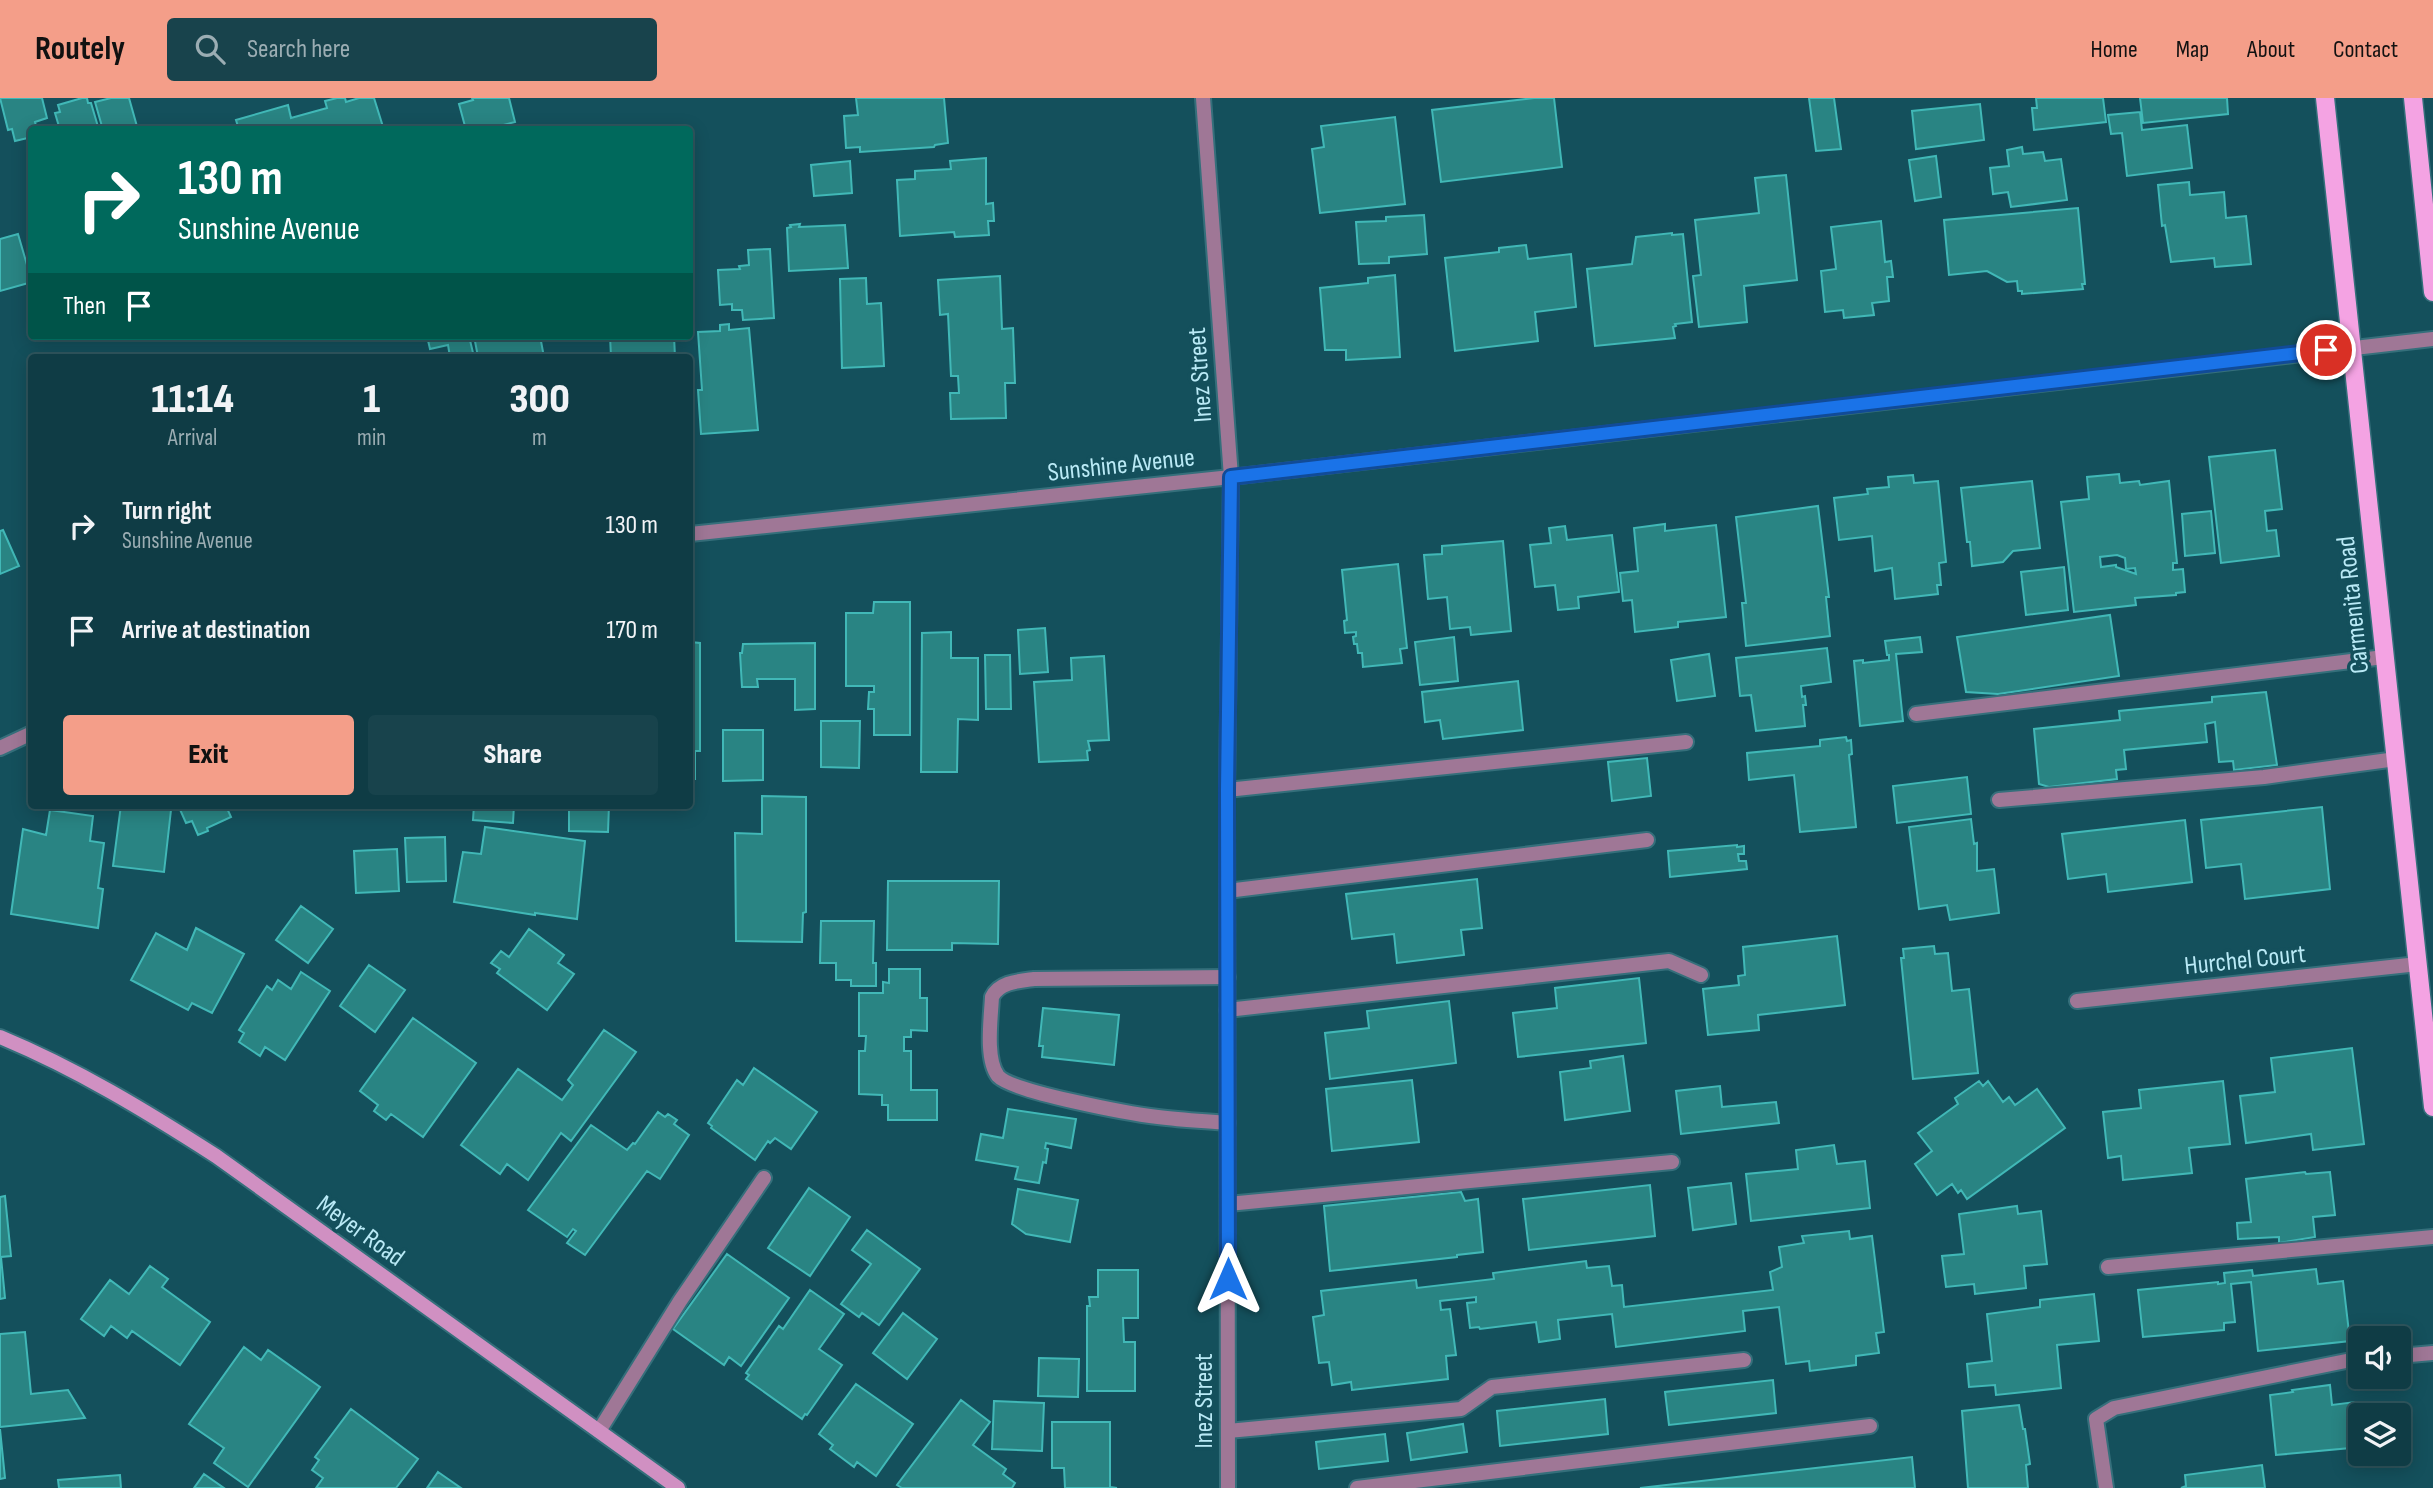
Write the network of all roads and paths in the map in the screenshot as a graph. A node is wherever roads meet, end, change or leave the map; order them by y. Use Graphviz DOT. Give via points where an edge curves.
graph roads {
  1 [pos="1203,98"];
  2 [pos="2325,98"];
  3 [pos="2413,98"];
  4 [pos="2433,292"];
  5 [pos="2433,339"];
  6 [pos="2351,348"];
  7 [pos="1231,477"];
  8 [pos="693,534"];
  9 [pos="2384,657"];
  10 [pos="1916,714"];
  11 [pos="28,735"];
  12 [pos="1686,742"];
  13 [pos="0,748"];
  14 [pos="2396,759"];
  15 [pos="1227,790"];
  16 [pos="1999,800"];
  17 [pos="1647,840"];
  18 [pos="1227,891"];
  19 [pos="2418,964"];
  20 [pos="1701,975"];
  21 [pos="1228,977"];
  22 [pos="2077,1001"];
  23 [pos="1227,1010"];
  24 [pos="0,1037"];
  25 [pos="2433,1107"];
  26 [pos="1228,1123"];
  27 [pos="1672,1162"];
  28 [pos="764,1178"];
  29 [pos="1228,1204"];
  30 [pos="2433,1237"];
  31 [pos="2108,1267"];
  32 [pos="2433,1353"];
  33 [pos="2411,1355"];
  34 [pos="1744,1360"];
  35 [pos="2348,1361"];
  36 [pos="1870,1426"];
  37 [pos="599,1431"];
  38 [pos="1228,1431"];
  39 [pos="678,1488"];
  40 [pos="1228,1488"];
  41 [pos="1357,1488"];
  42 [pos="2106,1488"];
  1 -- 7 [label="street, Inez Street"];
  2 -- 6 [label="main road, Carmenita Road"];
  3 -- 4 [label="main road"];
  5 -- 6 [label="street, Sunshine Avenue"];
  6 -- 7 [label="street, Sunshine Avenue"];
  6 -- 9 [label="main road, Carmenita Road"];
  7 -- 8 [label="street, Sunshine Avenue"];
  7 -- 15 [label="street, Inez Street"];
  9 -- 10 [label="street"];
  9 -- 14 [label="main road, Carmenita Road"];
  11 -- 13 [label="street"];
  12 -- 15 [label="street"];
  14 -- 16 [label="street" via="2264,777"];
  14 -- 19 [label="main road, Carmenita Road"];
  15 -- 18 [label="street, Inez Street"];
  17 -- 18 [label="street"];
  18 -- 21 [label="street, Inez Street"];
  19 -- 22 [label="street, Hurchel Court"];
  19 -- 25 [label="main road, Carmenita Road"];
  20 -- 23 [label="street" via="1669,961"];
  21 -- 23 [label="street, Inez Street"];
  21 -- 26 [label="street" via="1011,983 995,990 992,997 990,1054 1000,1078 1027,1091 1158,1117"];
  23 -- 26 [label="street, Inez Street"];
  24 -- 37 [label="main road, Meyer Road" via="49,1057 216,1156"];
  26 -- 29 [label="street, Inez Street"];
  27 -- 29 [label="street"];
  28 -- 37 [label="street"];
  29 -- 38 [label="street, Inez Street"];
  30 -- 31 [label="street"];
  32 -- 33 [label="street"];
  34 -- 38 [label="street" via="1492,1387 1461,1409"];
  35 -- 42 [label="street" via="2115,1408 2096,1419"];
  36 -- 41 [label="street"];
  37 -- 39 [label="main road, Meyer Road"];
  38 -- 40 [label="street, Inez Street"];
}
